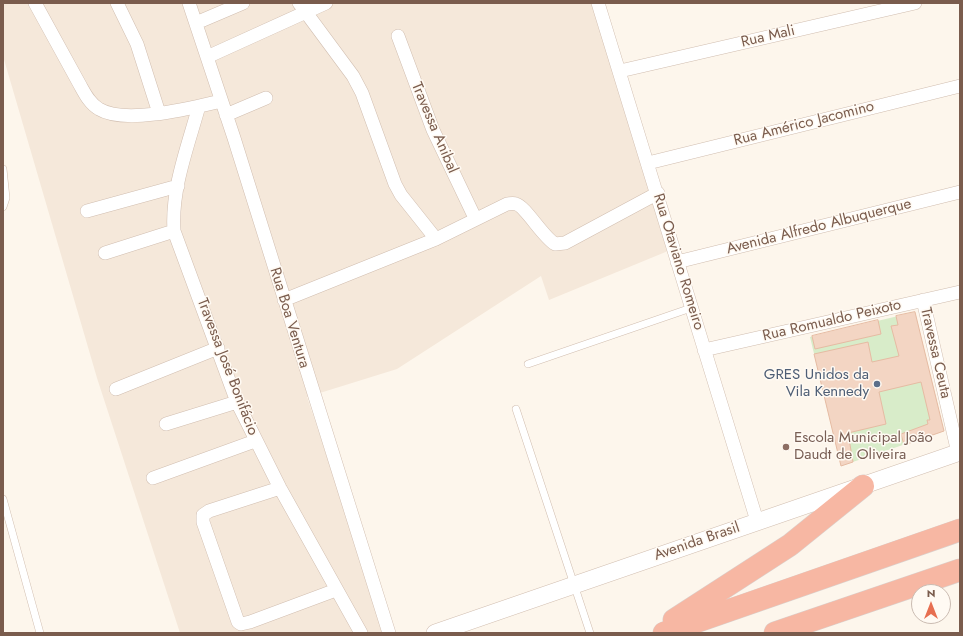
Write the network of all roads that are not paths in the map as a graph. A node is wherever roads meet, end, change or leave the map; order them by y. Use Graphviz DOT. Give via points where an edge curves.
graph roads {
  1 [pos="34,3"];
  2 [pos="117,3"];
  3 [pos="189,3"];
  4 [pos="243,3"];
  5 [pos="326,3"];
  6 [pos="598,3"];
  7 [pos="915,3"];
  8 [pos="302,8"];
  9 [pos="196,23"];
  10 [pos="398,36"];
  11 [pos="207,57"];
  12 [pos="620,71"];
  13 [pos="960,86"];
  14 [pos="266,98"];
  15 [pos="221,101"];
  16 [pos="199,106"];
  17 [pos="159,113"];
  18 [pos="226,115"];
  19 [pos="648,163"];
  20 [pos="3,169"];
  21 [pos="178,186"];
  22 [pos="960,192"];
  23 [pos="658,193"];
  24 [pos="3,207"];
  25 [pos="87,211"];
  26 [pos="475,218"];
  27 [pos="174,231"];
  28 [pos="436,239"];
  29 [pos="105,253"];
  30 [pos="677,262"];
  31 [pos="960,292"];
  32 [pos="284,300"];
  33 [pos="923,300"];
  34 [pos="691,308"];
  35 [pos="218,348"];
  36 [pos="704,350"];
  37 [pos="528,364"];
  38 [pos="116,389"];
  39 [pos="237,402"];
  40 [pos="516,409"];
  41 [pos="166,424"];
  42 [pos="255,441"];
  43 [pos="959,453"];
  44 [pos="153,478"];
  45 [pos="863,486"];
  46 [pos="280,488"];
  47 [pos="3,499"];
  48 [pos="757,521"];
  49 [pos="960,530"];
  50 [pos="960,570"];
  51 [pos="960,582"];
  52 [pos="917,584"];
  53 [pos="929,584"];
  54 [pos="573,585"];
  55 [pos="911,586"];
  56 [pos="336,590"];
  57 [pos="40,633"];
  58 [pos="361,633"];
  59 [pos="389,633"];
  60 [pos="435,633"];
  61 [pos="590,633"];
  62 [pos="653,633"];
  63 [pos="664,633"];
  64 [pos="775,633"];
  1 -- 17 [label="street" via="88,98 97,109 120,116"];
  2 -- 17 [label="street" via="138,44"];
  3 -- 9 [label="street, Rua Boa Ventura"];
  4 -- 9 [label="street"];
  5 -- 8 [label="street"];
  6 -- 12 [label="street, Rua Otaviano Romeiro"];
  7 -- 12 [label="street, Rua Mali"];
  8 -- 11 [label="street"];
  8 -- 28 [label="street" via="353,76 365,99 395,184"];
  9 -- 11 [label="street, Rua Boa Ventura"];
  10 -- 26 [label="street, Travessa Anibal" via="433,130"];
  11 -- 15 [label="street, Rua Boa Ventura"];
  12 -- 19 [label="street, Rua Otaviano Romeiro"];
  13 -- 19 [label="street, Rua Américo Jacomino"];
  14 -- 18 [label="street"];
  15 -- 16 [label="street"];
  15 -- 18 [label="street, Rua Boa Ventura"];
  16 -- 17 [label="street"];
  16 -- 21 [label="street, Travessa José Bonifácio"];
  18 -- 32 [label="street, Rua Boa Ventura"];
  19 -- 23 [label="street, Rua Otaviano Romeiro"];
  20 -- 24 [label="lane" via="6,198"];
  21 -- 25 [label="street"];
  21 -- 27 [label="street, Travessa José Bonifácio" via="173,217"];
  22 -- 30 [label="street, Avenida Alfredo Albuquerque"];
  23 -- 26 [label="street" via="565,243 555,244 546,239 523,208 516,204 507,204"];
  23 -- 30 [label="street, Rua Otaviano Romeiro"];
  26 -- 28 [label="street"];
  27 -- 29 [label="street"];
  27 -- 35 [label="street, Travessa José Bonifácio"];
  28 -- 32 [label="street"];
  30 -- 34 [label="street, Rua Otaviano Romeiro"];
  31 -- 33 [label="street, Rua Romualdo Peixoto"];
  32 -- 59 [label="street, Rua Boa Ventura"];
  33 -- 36 [label="street, Rua Romualdo Peixoto"];
  33 -- 43 [label="street, Travessa Ceuta"];
  34 -- 36 [label="street, Rua Otaviano Romeiro"];
  34 -- 37 [label="lane"];
  35 -- 38 [label="street"];
  35 -- 39 [label="street, Travessa José Bonifácio"];
  36 -- 48 [label="street, Rua Otaviano Romeiro"];
  39 -- 41 [label="street"];
  39 -- 42 [label="street, Travessa José Bonifácio"];
  40 -- 54 [label="lane"];
  42 -- 44 [label="street"];
  42 -- 46 [label="street, Travessa José Bonifácio"];
  43 -- 45 [label="street, Avenida Brasil"];
  45 -- 48 [label="street, Avenida Brasil"];
  45 -- 62 [label="highway" via="790,545"];
  46 -- 56 [label="street, Travessa José Bonifácio"];
  46 -- 56 [label="street" via="203,515 203,522 236,619 241,624 250,622"];
  47 -- 57 [label="lane"];
  48 -- 54 [label="street, Avenida Brasil"];
  49 -- 63 [label="highway"];
  50 -- 52 [label="highway"];
  51 -- 53 [label="highway"];
  54 -- 60 [label="street, Avenida Brasil"];
  54 -- 61 [label="lane"];
  55 -- 64 [label="highway"];
  56 -- 58 [label="street, Travessa José Bonifácio"];
}
